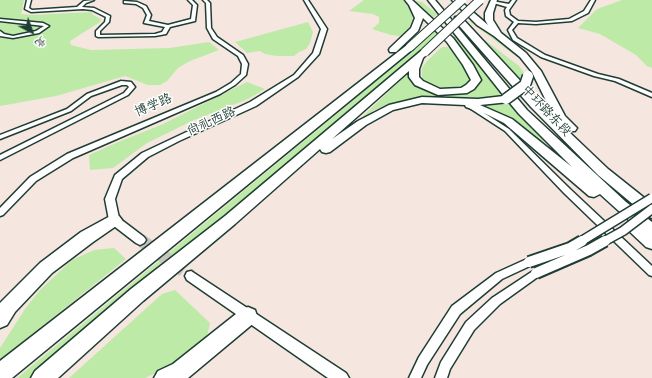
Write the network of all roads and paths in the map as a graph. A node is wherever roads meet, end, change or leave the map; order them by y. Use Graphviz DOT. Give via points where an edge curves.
graph roads {
  1 [pos="29,0"];
  2 [pos="92,0"];
  3 [pos="190,0"];
  4 [pos="205,0"];
  5 [pos="306,0"];
  6 [pos="421,0"];
  7 [pos="431,0"];
  8 [pos="443,0"];
  9 [pos="455,0"];
  10 [pos="462,0"];
  11 [pos="480,0"];
  12 [pos="514,0"];
  13 [pos="593,0"];
  14 [pos="410,1"];
  15 [pos="493,1"];
  16 [pos="125,2"];
  17 [pos="510,6"];
  18 [pos="78,8"];
  19 [pos="0,20"];
  20 [pos="447,20"];
  21 [pos="519,22"];
  22 [pos="168,26"];
  23 [pos="0,32"];
  24 [pos="497,34"];
  25 [pos="422,56"];
  26 [pos="652,94"];
  27 [pos="463,103"];
  28 [pos="338,105"];
  29 [pos="0,137"];
  30 [pos="0,158"];
  31 [pos="652,199"];
  32 [pos="652,210"];
  33 [pos="0,213"];
  34 [pos="114,220"];
  35 [pos="230,220"];
  36 [pos="652,231"];
  37 [pos="140,240"];
  38 [pos="652,242"];
  39 [pos="652,272"];
  40 [pos="191,276"];
  41 [pos="248,316"];
  42 [pos="0,319"];
  43 [pos="0,374"];
  44 [pos="42,378"];
  45 [pos="166,378"];
  46 [pos="341,378"];
  47 [pos="415,378"];
  48 [pos="441,378"];
  1 -- 18 [label="street" via="27,9 31,11"];
  2 -- 18 [label="street"];
  3 -- 22 [label="street" via="195,5 193,20"];
  4 -- 33 [label="street, 博学路" via="208,3 209,28 215,38 240,55 245,64 244,74 218,93 70,156 33,179"];
  5 -- 34 [label="street, 尚礼西路" via="324,29 316,54 296,76 253,104 145,155 118,177 110,199"];
  6 -- 20 [label="highway"];
  7 -- 20 [label="highway, 中环路东段"];
  8 -- 27 [label="highway, bridge" via="522,65 528,76 526,85 506,99"];
  8 -- 32 [label="highway, 中环路东段" via="535,105 603,172"];
  9 -- 24 [label="highway" via="480,23"];
  10 -- 28 [label="highway, bridge" via="410,47"];
  11 -- 25 [label="highway, bridge"];
  12 -- 17 [label="street"];
  13 -- 21 [label="street" via="586,12 570,20"];
  14 -- 25 [label="highway" via="450,40 476,80 463,91 438,92 419,83 414,77 414,69"];
  14 -- 28 [label="highway" via="419,18 415,29 361,77"];
  15 -- 17 [label="street"];
  15 -- 24 [label="highway" via="489,20"];
  16 -- 22 [label="street" via="145,7 149,15 146,22"];
  17 -- 21 [label="street" via="506,10 508,16"];
  18 -- 22 [label="street" via="93,9 108,16 107,22 98,31 98,36 154,35 164,33"];
  19 -- 23 [label="street" via="47,26 38,32 14,37 2,35"];
  20 -- 36 [label="highway, 中环路东段" via="523,112 621,206"];
  21 -- 26 [label="street" via="510,30 515,39 543,56"];
  24 -- 31 [label="highway" via="523,55 536,71 560,118 619,174"];
  25 -- 35 [label="highway"];
  27 -- 35 [label="highway" via="422,100 389,108 362,123"];
  27 -- 38 [label="highway" via="508,121"];
  27 -- 39 [label="street" via="507,130"];
  28 -- 43 [label="highway"];
  29 -- 30 [label="street" via="69,110 89,95 121,83 129,83 132,87 126,94"];
  31 -- 47 [label="street, bridge" via="570,248 529,262 499,276 456,310"];
  32 -- 48 [label="street, bridge" via="623,231 589,250 536,273 496,301 470,326 445,366"];
  34 -- 37 [label="street"];
  34 -- 42 [label="highway" via="46,268 9,306"];
  35 -- 44 [label="highway" via="137,295"];
  40 -- 41 [label="street"];
  41 -- 45 [label="highway" via="180,371"];
  41 -- 46 [label="street"];
}
